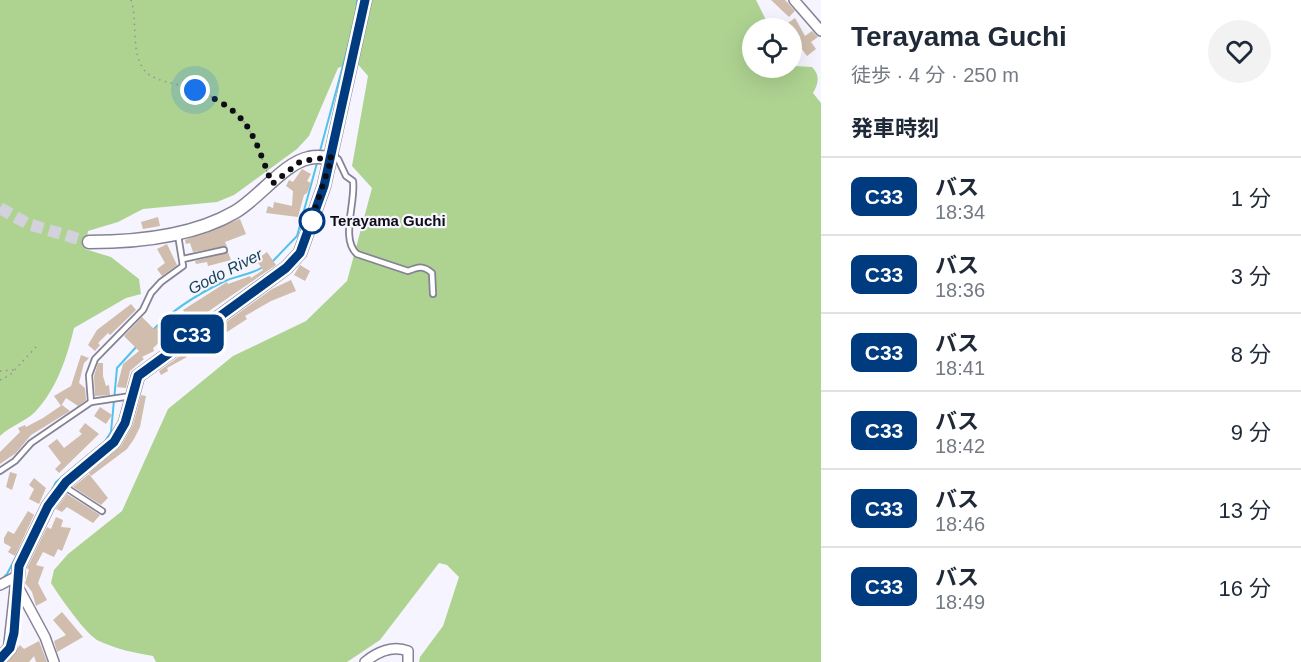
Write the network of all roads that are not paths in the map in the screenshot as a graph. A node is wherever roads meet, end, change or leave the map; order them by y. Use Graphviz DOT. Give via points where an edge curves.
graph roads {
  1 [pos="365,0"];
  2 [pos="794,0"];
  3 [pos="818,19"];
  4 [pos="821,31"];
  5 [pos="332,157"];
  6 [pos="178,232"];
  7 [pos="88,242"];
  8 [pos="224,250"];
  9 [pos="183,259"];
  10 [pos="433,294"];
  11 [pos="131,396"];
  12 [pos="91,402"];
  13 [pos="0,471"];
  14 [pos="62,485"];
  15 [pos="102,511"];
  16 [pos="16,579"];
  17 [pos="0,585"];
  18 [pos="0,659"];
  19 [pos="54,662"];
  20 [pos="365,662"];
  21 [pos="408,662"];
  1 -- 5 [label="street"];
  2 -- 3 [label="street"];
  3 -- 4 [label="street"];
  5 -- 6 [label="street" via="301,161 234,213"];
  5 -- 10 [label="lane" via="338,159 353,181 351,249 408,271 426,268 432,273"];
  5 -- 11 [label="street" via="295,261 147,367 138,376"];
  6 -- 7 [label="street" via="137,241"];
  6 -- 9 [label="lane"];
  8 -- 9 [label="lane"];
  9 -- 12 [label="lane" via="182,269 161,282 143,310 94,359 89,375"];
  11 -- 12 [label="lane"];
  11 -- 14 [label="street" via="125,423 114,442"];
  12 -- 13 [label="lane" via="31,442"];
  14 -- 15 [label="lane"];
  14 -- 16 [label="street" via="25,552"];
  16 -- 17 [label="street"];
  16 -- 18 [label="street" via="12,641"];
  16 -- 19 [label="street"];
  20 -- 21 [label="street" via="383,651 397,649 408,651"];
}
